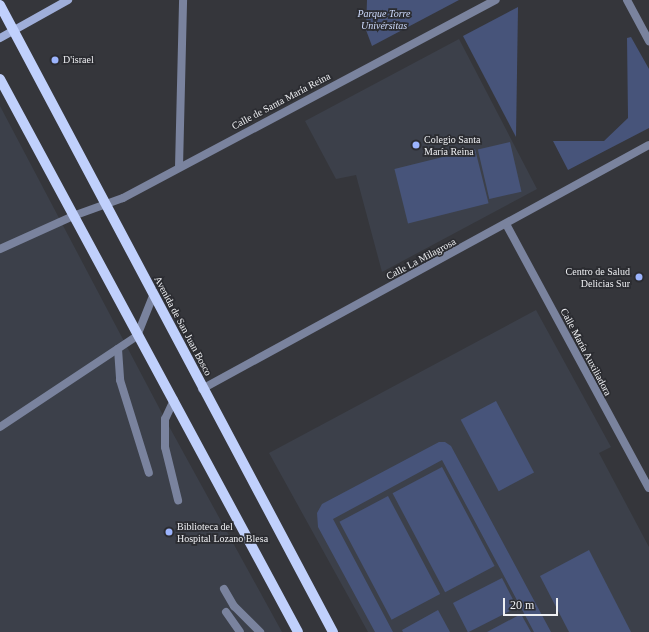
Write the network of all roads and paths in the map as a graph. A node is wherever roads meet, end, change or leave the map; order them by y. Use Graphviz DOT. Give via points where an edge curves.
graph roads {
  1 [pos="183,0"];
  2 [pos="496,0"];
  3 [pos="627,0"];
  4 [pos="64,1"];
  5 [pos="0,5"];
  6 [pos="14,30"];
  7 [pos="0,38"];
  8 [pos="649,41"];
  9 [pos="0,79"];
  10 [pos="649,145"];
  11 [pos="179,168"];
  12 [pos="104,204"];
  13 [pos="73,216"];
  14 [pos="506,224"];
  15 [pos="0,250"];
  16 [pos="153,296"];
  17 [pos="137,336"];
  18 [pos="118,350"];
  19 [pos="202,389"];
  20 [pos="174,400"];
  21 [pos="0,427"];
  22 [pos="649,468"];
  23 [pos="149,473"];
  24 [pos="641,473"];
  25 [pos="649,488"];
  26 [pos="178,500"];
  27 [pos="224,589"];
  28 [pos="226,612"];
  29 [pos="240,632"];
  30 [pos="260,632"];
  31 [pos="298,632"];
  32 [pos="333,632"];
  1 -- 11 [label="street"];
  2 -- 11 [label="street, Calle de Santa María Reina"];
  3 -- 8 [label="street"];
  4 -- 6 [label="main road"];
  5 -- 6 [label="main road, Avenida de San Juan Bosco"];
  6 -- 7 [label="main road"];
  6 -- 12 [label="main road, Avenida de San Juan Bosco"];
  9 -- 13 [label="main road"];
  10 -- 14 [label="street, Calle La Milagrosa"];
  11 -- 12 [label="street, Calle de Santa María Reina" via="123,198"];
  12 -- 13 [label="street, Calle de Santa María Reina"];
  12 -- 16 [label="main road, Avenida de San Juan Bosco"];
  13 -- 15 [label="street, Calle de Santa María Reina"];
  13 -- 17 [label="main road"];
  14 -- 19 [label="street, Calle La Milagrosa"];
  14 -- 24 [label="street, Calle María Auxiliadora"];
  16 -- 17 [label="street"];
  16 -- 19 [label="main road, Avenida de San Juan Bosco"];
  17 -- 18 [label="street"];
  17 -- 20 [label="main road"];
  18 -- 21 [label="street"];
  18 -- 23 [label="street" via="120,380"];
  19 -- 32 [label="main road, Avenida de San Juan Bosco"];
  20 -- 26 [label="street" via="165,419 165,447"];
  20 -- 31 [label="main road"];
  22 -- 24 [label="street"];
  24 -- 25 [label="street, Calle María Auxiliadora"];
  27 -- 30 [label="street" via="234,606"];
  28 -- 29 [label="street"];
}
